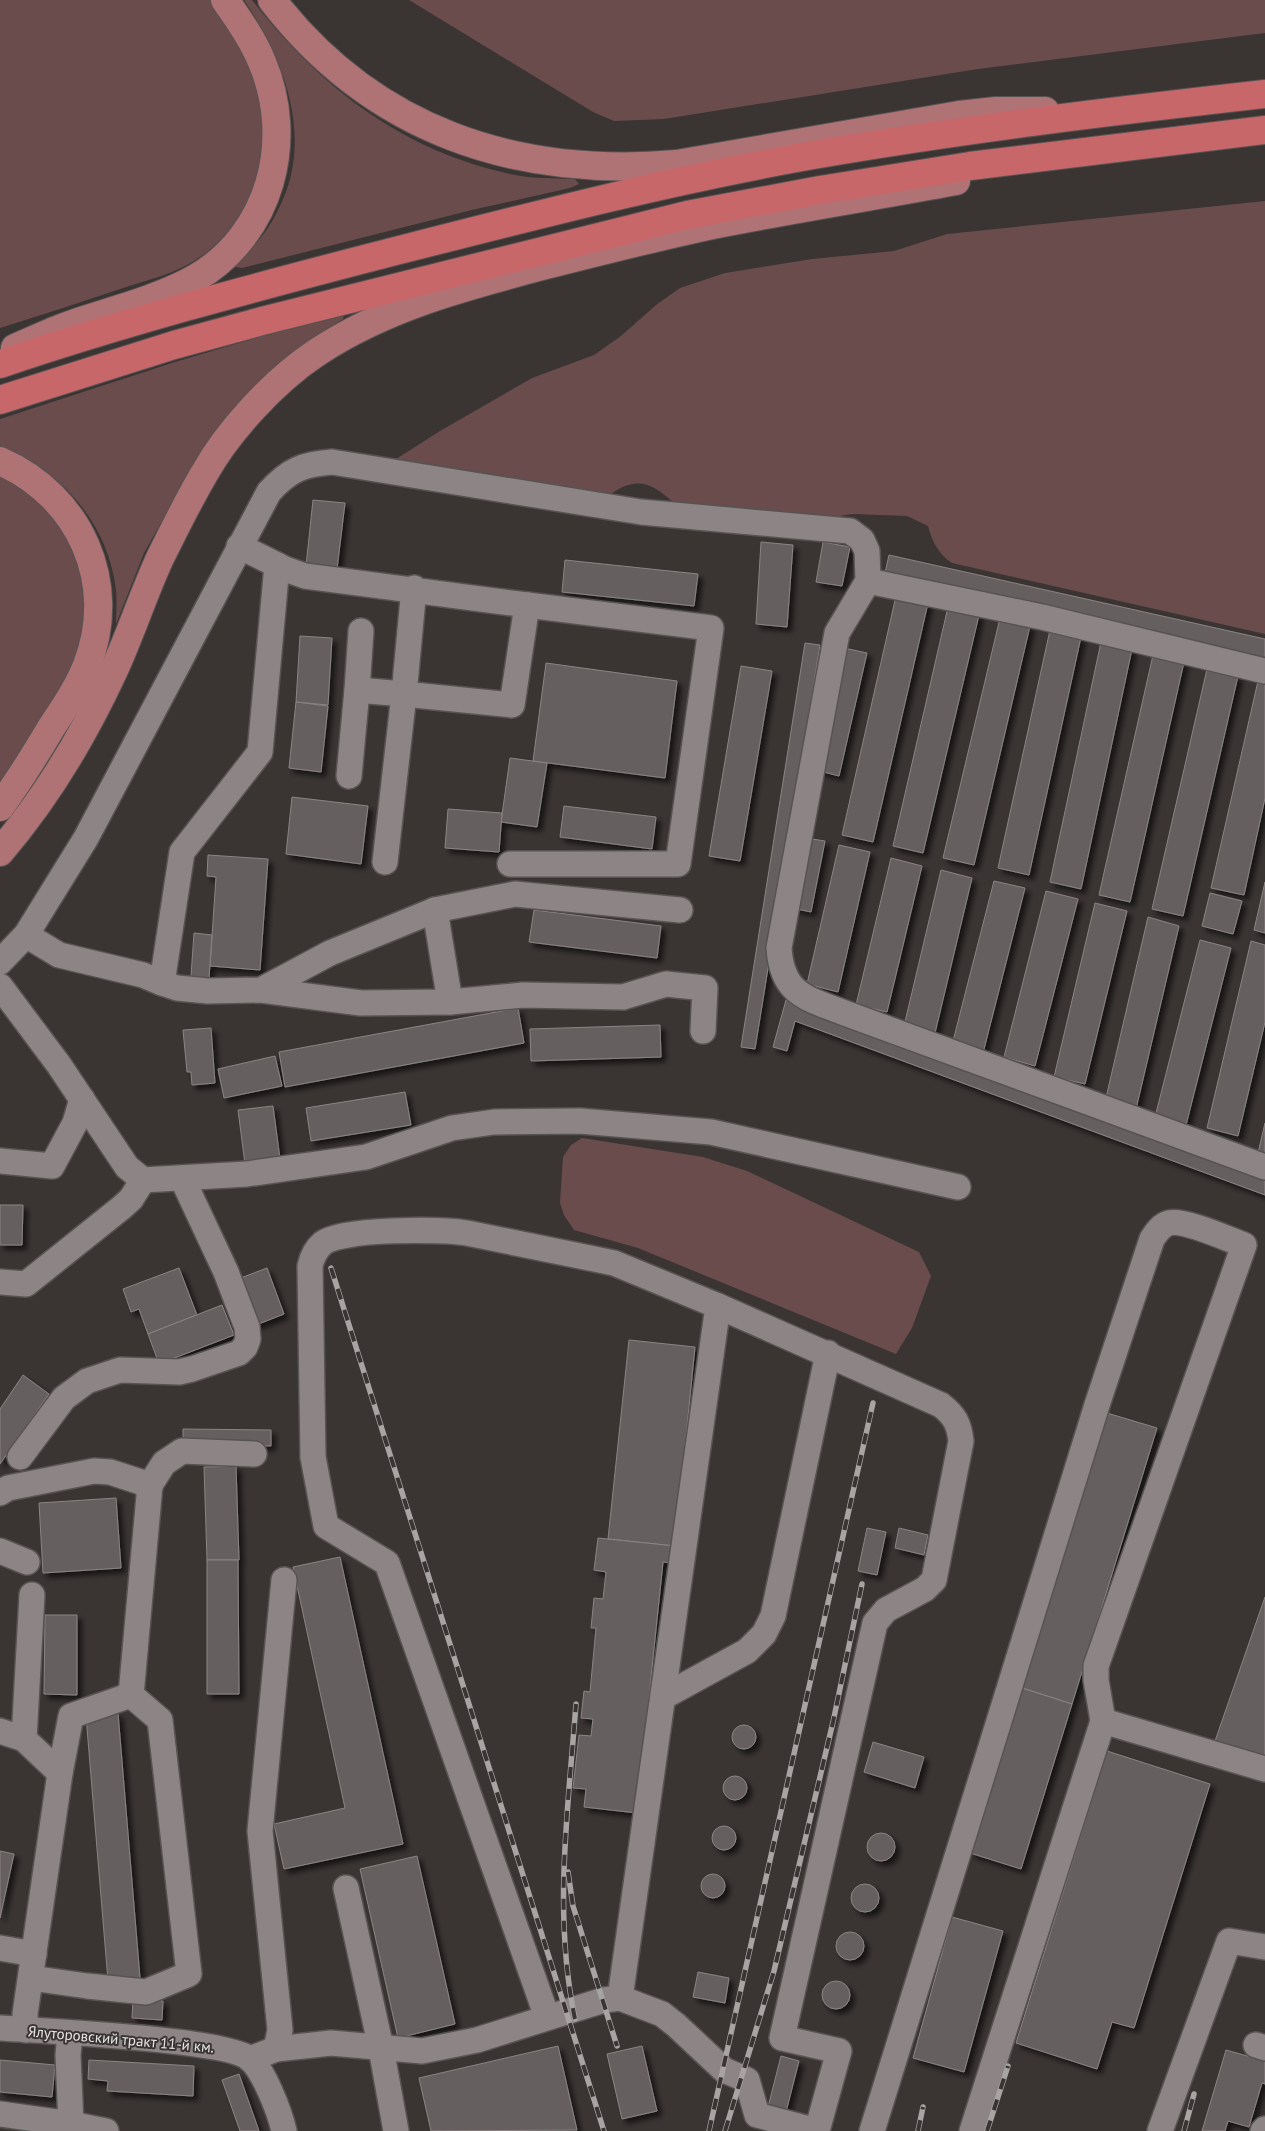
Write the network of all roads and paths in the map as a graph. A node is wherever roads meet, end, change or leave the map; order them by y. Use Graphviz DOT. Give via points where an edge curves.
graph roads {
  1 [pos="225,0"];
  2 [pos="272,0"];
  3 [pos="1265,94"];
  4 [pos="1109,111"];
  5 [pos="1265,130"];
  6 [pos="1112,148"];
  7 [pos="0,354"];
  8 [pos="0,364"];
  9 [pos="0,400"];
  10 [pos="0,461"];
  11 [pos="239,546"];
  12 [pos="277,565"];
  13 [pos="868,581"];
  14 [pos="414,588"];
  15 [pos="527,605"];
  16 [pos="361,631"];
  17 [pos="1265,671"];
  18 [pos="357,690"];
  19 [pos="404,694"];
  20 [pos="349,776"];
  21 [pos="0,807"];
  22 [pos="0,852"];
  23 [pos="385,862"];
  24 [pos="510,864"];
  25 [pos="435,910"];
  26 [pos="680,910"];
  27 [pos="26,934"];
  28 [pos="0,962"];
  29 [pos="162,983"];
  30 [pos="0,986"];
  31 [pos="261,990"];
  32 [pos="450,1002"];
  33 [pos="703,1031"];
  34 [pos="82,1099"];
  35 [pos="0,1161"];
  36 [pos="1265,1167"];
  37 [pos="182,1178"];
  38 [pos="143,1180"];
  39 [pos="958,1187"];
  40 [pos="1255,1249"];
  41 [pos="0,1282"];
  42 [pos="718,1306"];
  43 [pos="828,1353"];
  44 [pos="254,1454"];
  45 [pos="20,1457"];
  46 [pos="150,1485"];
  47 [pos="0,1493"];
  48 [pos="0,1551"];
  49 [pos="27,1562"];
  50 [pos="284,1580"];
  51 [pos="32,1595"];
  52 [pos="131,1695"];
  53 [pos="663,1697"];
  54 [pos="1103,1721"];
  55 [pos="0,1731"];
  56 [pos="24,1738"];
  57 [pos="1265,1769"];
  58 [pos="60,1773"];
  59 [pos="346,1888"];
  60 [pos="1265,1946"];
  61 [pos="0,1948"];
  62 [pos="32,1966"];
  63 [pos="620,1998"];
  64 [pos="548,2017"];
  65 [pos="0,2028"];
  66 [pos="26,2030"];
  67 [pos="70,2034"];
  68 [pos="381,2048"];
  69 [pos="276,2049"];
  70 [pos="250,2059"];
  71 [pos="0,2114"];
  72 [pos="71,2124"];
  73 [pos="106,2131"];
  74 [pos="284,2131"];
  75 [pos="396,2131"];
  76 [pos="817,2131"];
  77 [pos="872,2131"];
  78 [pos="972,2131"];
  79 [pos="1160,2131"];
  1 -- 7 [label="main road" via="262,62 276,112 276,151 271,183 253,223 226,255 196,278 144,301 64,327"];
  2 -- 4 [label="main road" via="328,61 418,123 491,150 559,163 630,168 677,164 959,114"];
  3 -- 4 [label="highway"];
  4 -- 8 [label="highway" via="811,156 569,207 233,293 62,342"];
  5 -- 6 [label="highway"];
  6 -- 9 [label="highway" via="867,182 687,216 174,344"];
  6 -- 22 [label="main road" via="980,177 711,226 588,254 440,294 355,331 314,354 238,426 205,471 160,559 114,669 84,729 47,791"];
  10 -- 21 [label="main road" via="40,485 77,526 94,569 97,598 93,645 80,681"];
  11 -- 12 [label="street"];
  11 -- 13 [label="street" via="277,483 310,463 332,462 641,512 850,531 858,534 867,551"];
  11 -- 27 [label="street" via="86,838"];
  12 -- 14 [label="street" via="305,576"];
  12 -- 29 [label="street" via="260,752 182,852"];
  13 -- 17 [label="street" via="1042,617"];
  13 -- 36 [label="street" via="837,633 779,948 780,962 790,985 796,993 842,1012"];
  14 -- 15 [label="street"];
  14 -- 19 [label="street"];
  15 -- 19 [label="street" via="512,705"];
  15 -- 24 [label="street" via="711,628 678,864"];
  16 -- 18 [label="street"];
  18 -- 19 [label="street"];
  18 -- 20 [label="street"];
  19 -- 23 [label="street"];
  25 -- 26 [label="street" via="515,894"];
  25 -- 31 [label="street" via="330,953"];
  25 -- 32 [label="street"];
  27 -- 28 [label="street"];
  27 -- 29 [label="street" via="59,955"];
  29 -- 31 [label="street" via="199,990"];
  30 -- 34 [label="street"];
  31 -- 32 [label="street" via="361,1004"];
  32 -- 33 [label="street" via="523,994 623,997 666,984 705,988"];
  34 -- 35 [label="street" via="75,1123 52,1166"];
  34 -- 38 [label="street" via="127,1167"];
  37 -- 38 [label="street"];
  37 -- 39 [label="street" via="247,1174 366,1158 452,1128 494,1122 580,1121 711,1132"];
  37 -- 45 [label="street" via="226,1272 247,1328 245,1347 239,1352 179,1372 120,1370 88,1381 64,1398"];
  38 -- 41 [label="street" via="121,1208 26,1284"];
  40 -- 54 [label="street" via="1096,1666"];
  40 -- 77 [label="street" via="1180,1223 1168,1223 1152,1239 1097,1405"];
  42 -- 43 [label="street"];
  42 -- 53 [label="street"];
  42 -- 64 [label="street" via="614,1263 448,1230 361,1233 331,1238 317,1249 310,1266 313,1457 326,1526 387,1563"];
  43 -- 53 [label="street" via="773,1616 764,1634 747,1650"];
  43 -- 76 [label="street" via="941,1405 959,1425 961,1441 934,1580 925,1589 886,1610 875,1623 782,2038 839,2051"];
  44 -- 46 [label="street" via="182,1451 164,1463"];
  46 -- 47 [label="street" via="110,1472 94,1471 8,1488"];
  46 -- 52 [label="street"];
  48 -- 49 [label="street"];
  50 -- 69 [label="street" via="260,1830 280,2030"];
  51 -- 56 [label="street"];
  52 -- 58 [label="street" via="71,1716"];
  52 -- 62 [label="street" via="160,1720 189,1974 146,1992 87,1986"];
  53 -- 63 [label="street"];
  54 -- 57 [label="street"];
  54 -- 78 [label="street"];
  55 -- 56 [label="street"];
  56 -- 58 [label="street"];
  58 -- 62 [label="street"];
  59 -- 68 [label="street"];
  60 -- 79 [label="street" via="1229,1941"];
  61 -- 62 [label="street"];
  62 -- 66 [label="street"];
  63 -- 64 [label="street"];
  63 -- 76 [label="street" via="662,2014 724,2070 747,2080 757,2115"];
  64 -- 68 [label="street" via="477,2040 422,2051"];
  65 -- 66 [label="street, Ялуторовский тракт 11-й км."];
  66 -- 67 [label="street, Ялуторовский тракт 11-й км."];
  67 -- 70 [label="street, Ялуторовский тракт 11-й км." via="193,2044 230,2050"];
  67 -- 72 [label="street"];
  68 -- 69 [label="street" via="331,2043"];
  68 -- 75 [label="street"];
  69 -- 70 [label="street"];
  70 -- 74 [label="street" via="266,2083"];
  71 -- 72 [label="street"];
  72 -- 73 [label="street"];
}
